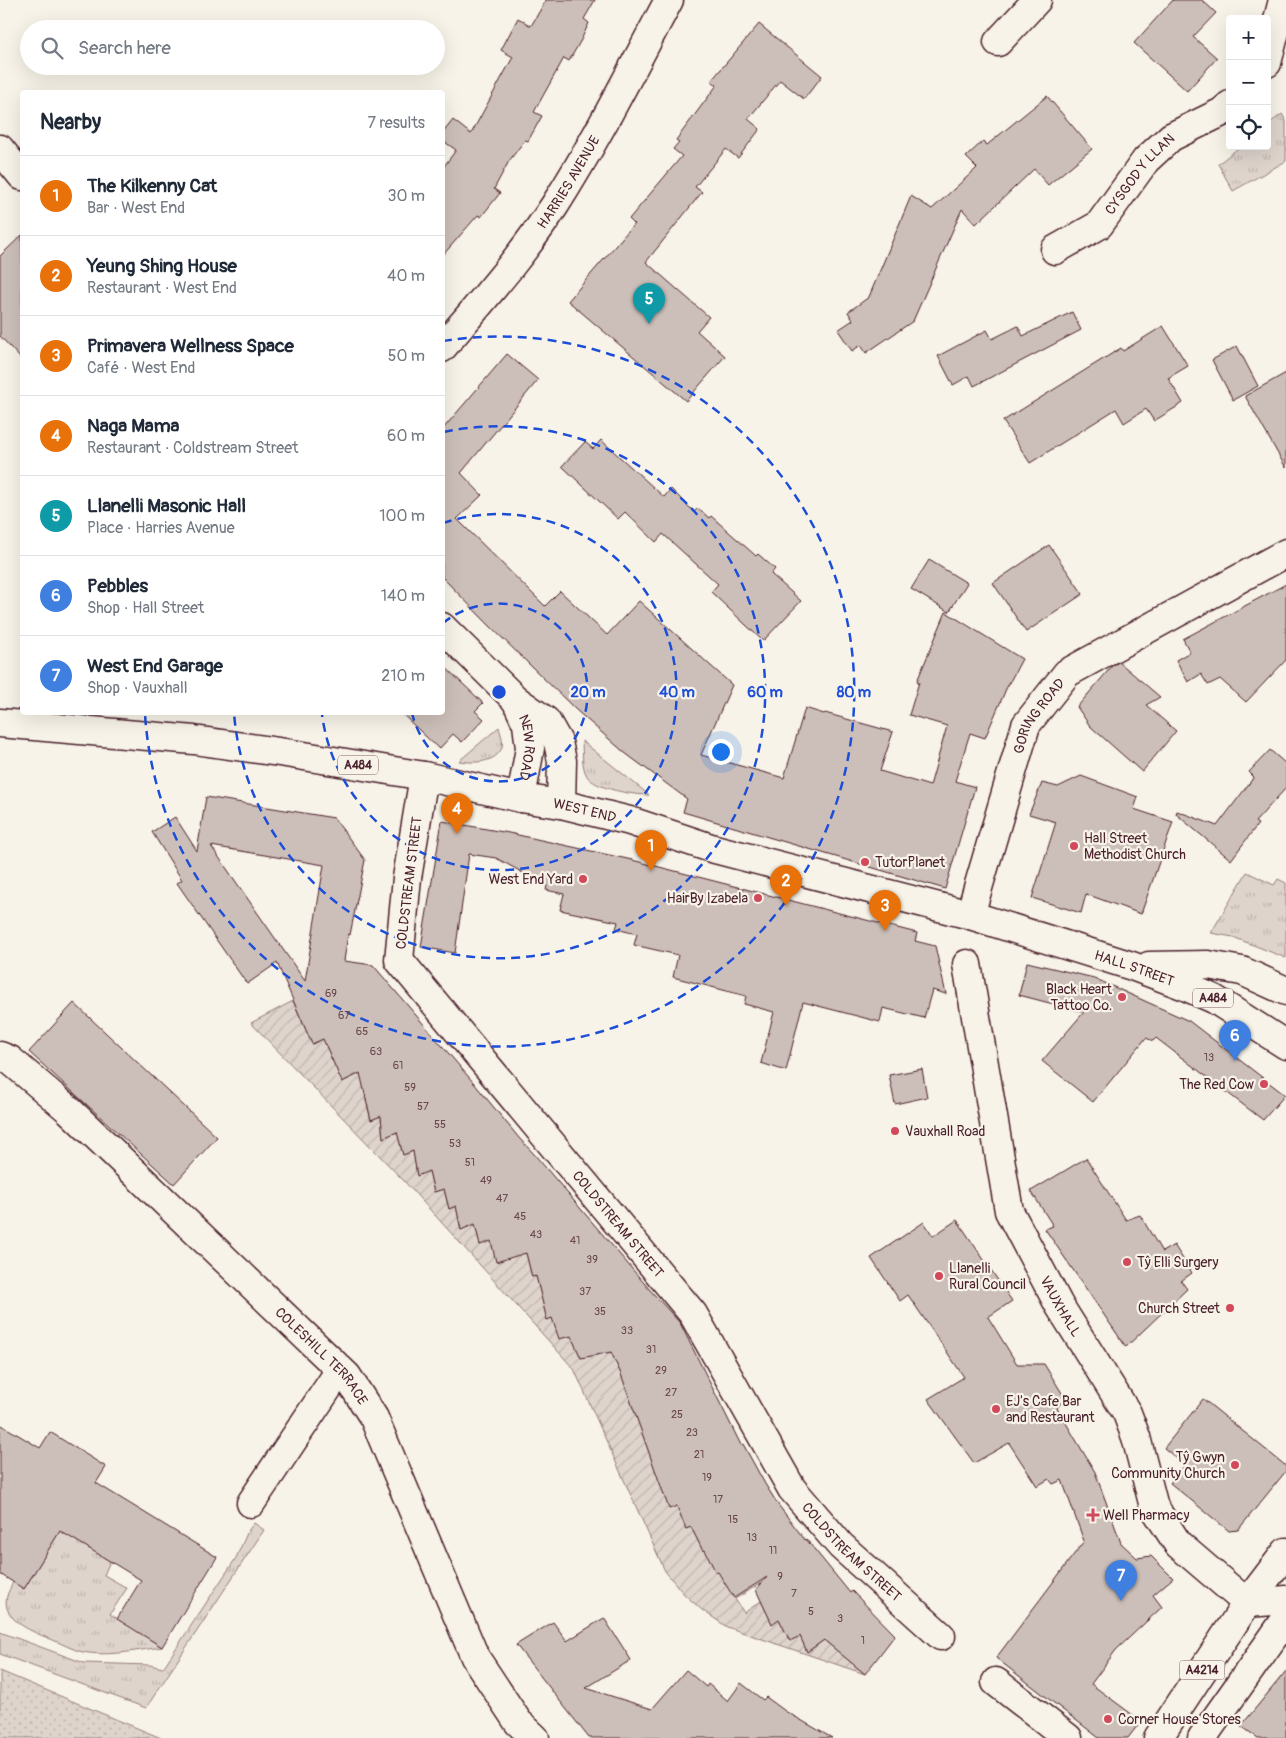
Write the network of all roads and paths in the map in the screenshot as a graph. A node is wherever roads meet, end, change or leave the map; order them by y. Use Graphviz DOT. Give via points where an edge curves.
graph roads {
  1 [pos="668,0"];
  2 [pos="1037,0"];
  3 [pos="1283,0"];
  4 [pos="998,42"];
  5 [pos="1268,60"];
  6 [pos="1226,108"];
  7 [pos="0,149"];
  8 [pos="20,174"];
  9 [pos="1055,250"];
  10 [pos="445,345"];
  11 [pos="1286,553"];
  12 [pos="445,630"];
  13 [pos="516,700"];
  14 [pos="0,724"];
  15 [pos="424,776"];
  16 [pos="521,798"];
  17 [pos="561,804"];
  18 [pos="970,915"];
  19 [pos="967,964"];
  20 [pos="1132,966"];
  21 [pos="1286,991"];
  22 [pos="1286,1046"];
  23 [pos="0,1056"];
  24 [pos="340,1370"];
  25 [pos="251,1503"];
  26 [pos="1286,1552"];
  27 [pos="1286,1600"];
  28 [pos="1247,1603"];
  29 [pos="1286,1619"];
  30 [pos="940,1636"];
  31 [pos="996,1682"];
  32 [pos="535,1738"];
  33 [pos="1068,1738"];
  34 [pos="1158,1738"];
  35 [pos="1202,1738"];
  1 -- 10 [label="street, HARRIES AVENUE" via="593,141 554,206 497,284"];
  2 -- 4 [label="street"];
  3 -- 5 [label="street"];
  6 -- 9 [label="street, CYSGOD Y LLAN" via="1171,137 1146,160 1099,225"];
  7 -- 8 [label="street"];
  11 -- 18 [label="street, GORING ROAD" via="1067,673 1026,726"];
  12 -- 13 [label="street, NEW ROAD"];
  13 -- 16 [label="street, NEW ROAD" via="527,724 530,748"];
  13 -- 17 [label="street, NEW ROAD" via="546,720 558,742 562,760"];
  14 -- 15 [label="street, WEST END / A484" via="194,740"];
  15 -- 16 [label="street, WEST END / A484"];
  15 -- 30 [label="street, COLDSTREAM STREET" via="407,878 400,960 694,1314 792,1489 841,1546"];
  16 -- 17 [label="street, WEST END / A484"];
  17 -- 18 [label="street, WEST END / A484" via="630,821 720,850"];
  18 -- 20 [label="street, HALL STREET / A484"];
  19 -- 28 [label="street, VAUXHALL" via="1009,1211 1059,1305 1127,1413 1154,1507 1178,1544"];
  20 -- 21 [label="street, A484" via="1208,965 1242,971"];
  20 -- 22 [label="street, HALL STREET / A484" via="1214,999"];
  23 -- 24 [label="street, COLESHILL TERRACE" via="10,1060 69,1110"];
  24 -- 25 [label="street"];
  24 -- 32 [label="street, COLESHILL TERRACE" via="374,1418 475,1657 518,1722"];
  26 -- 28 [label="street, A4214"];
  27 -- 28 [label="street"];
  28 -- 34 [label="street, A4214"];
  29 -- 35 [label="street, A4214"];
  31 -- 33 [label="street"];
}
